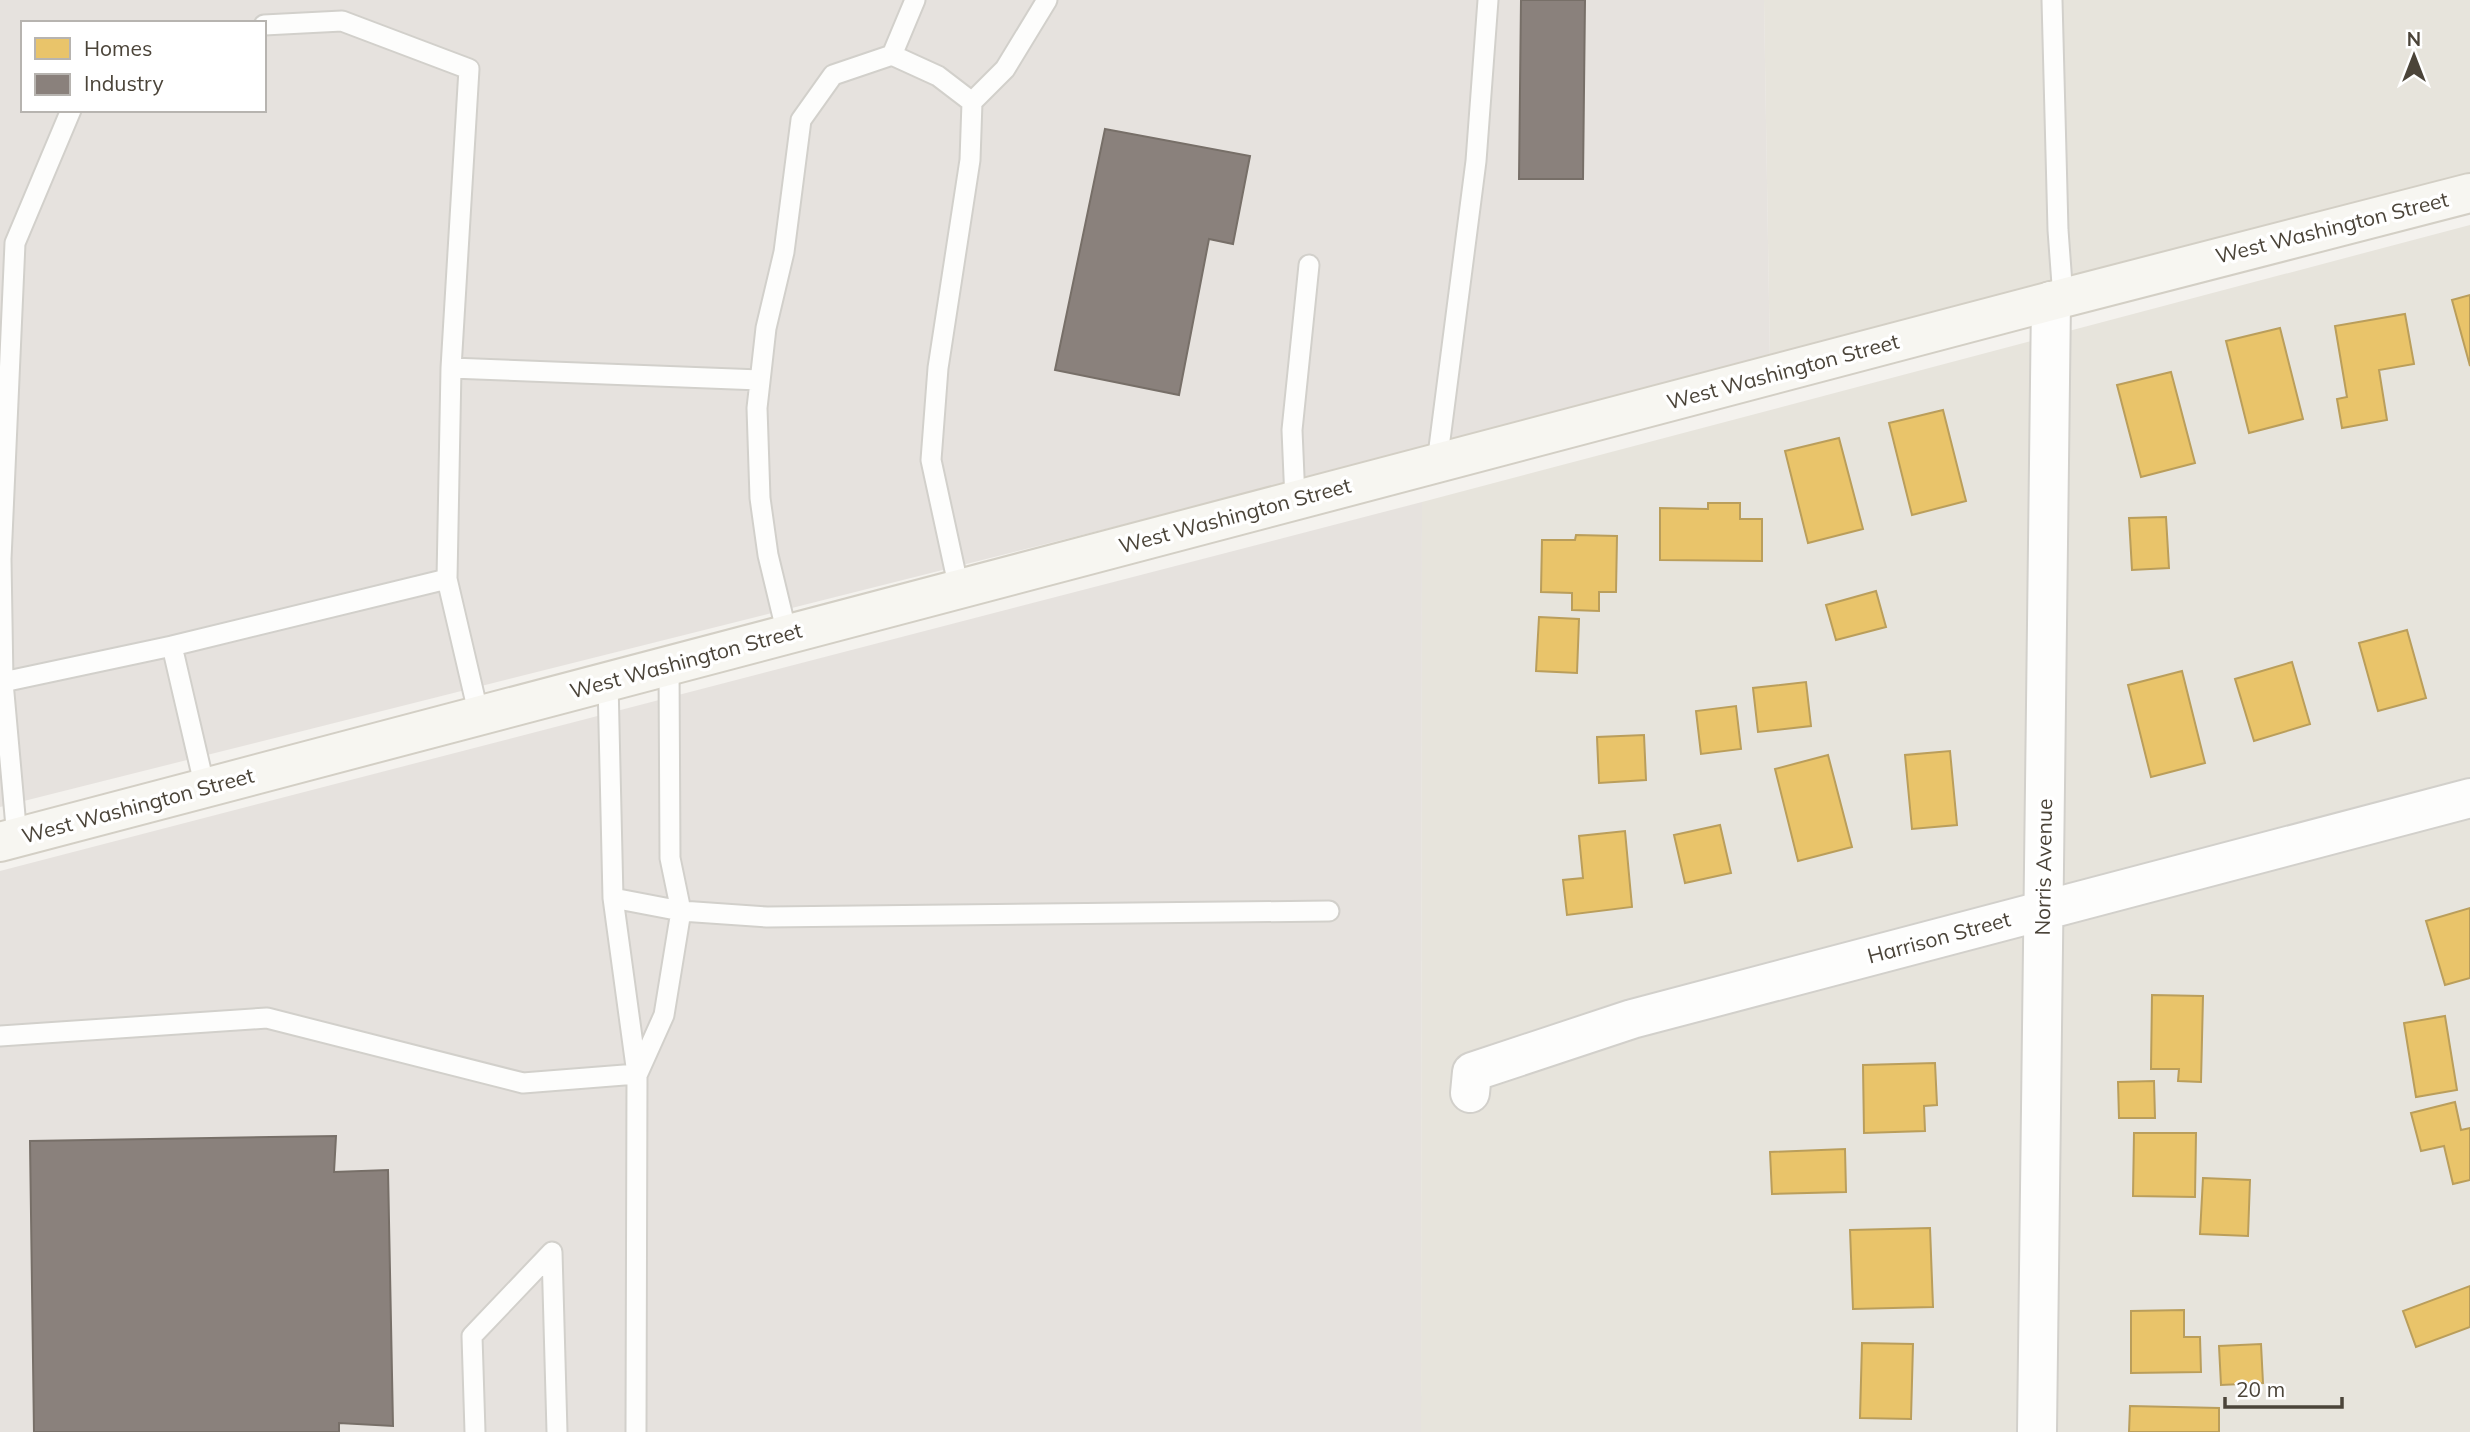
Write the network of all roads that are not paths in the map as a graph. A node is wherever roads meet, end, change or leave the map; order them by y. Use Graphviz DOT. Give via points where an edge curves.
graph roads {
  1 [pos="915,0"];
  2 [pos="1047,0"];
  3 [pos="1488,0"];
  4 [pos="2052,0"];
  5 [pos="266,25"];
  6 [pos="892,55"];
  7 [pos="972,102"];
  8 [pos="70,112"];
  9 [pos="2470,193"];
  10 [pos="1309,265"];
  11 [pos="2057,299"];
  12 [pos="451,368"];
  13 [pos="760,380"];
  14 [pos="1437,463"];
  15 [pos="1295,500"];
  16 [pos="447,579"];
  17 [pos="959,589"];
  18 [pos="787,634"];
  19 [pos="172,646"];
  20 [pos="669,665"];
  21 [pos="4,682"];
  22 [pos="608,682"];
  23 [pos="479,716"];
  24 [pos="205,788"];
  25 [pos="2470,798"];
  26 [pos="9,840"];
  27 [pos="613,898"];
  28 [pos="681,911"];
  29 [pos="1329,911"];
  30 [pos="2043,911"];
  31 [pos="0,1036"];
  32 [pos="638,1074"];
  33 [pos="1470,1093"];
  34 [pos="475,1432"];
  35 [pos="556,1432"];
  36 [pos="636,1432"];
  37 [pos="2037,1432"];
  1 -- 6 [label="lane"];
  2 -- 7 [label="lane" via="1005,69"];
  3 -- 14 [label="lane" via="1476,161"];
  4 -- 11 [label="lane"];
  5 -- 12 [label="lane" via="342,21 469,69"];
  6 -- 7 [label="lane" via="938,76"];
  6 -- 13 [label="lane" via="833,75 802,120"];
  7 -- 17 [label="lane" via="970,160 938,368 931,460"];
  8 -- 21 [label="lane" via="15,243 1,559"];
  9 -- 11 [label="main road, West Washington Street"];
  10 -- 15 [label="lane" via="1292,430"];
  11 -- 14 [label="main road, West Washington Street"];
  11 -- 30 [label="street, Norris Avenue"];
  12 -- 13 [label="lane"];
  12 -- 16 [label="lane"];
  13 -- 18 [label="lane" via="760,498"];
  14 -- 15 [label="main road, West Washington Street"];
  15 -- 17 [label="main road, West Washington Street"];
  16 -- 19 [label="lane"];
  16 -- 23 [label="lane"];
  17 -- 18 [label="main road, West Washington Street"];
  18 -- 20 [label="main road, West Washington Street"];
  19 -- 21 [label="lane"];
  19 -- 24 [label="lane"];
  20 -- 22 [label="main road, West Washington Street"];
  20 -- 28 [label="lane" via="670,858"];
  21 -- 26 [label="lane"];
  22 -- 23 [label="main road, West Washington Street"];
  22 -- 27 [label="lane"];
  23 -- 24 [label="main road, West Washington Street"];
  24 -- 26 [label="main road, West Washington Street"];
  25 -- 30 [label="street, Harrison Street"];
  27 -- 28 [label="lane"];
  27 -- 32 [label="lane"];
  28 -- 29 [label="lane" via="767,917"];
  28 -- 32 [label="lane" via="664,1016"];
  30 -- 33 [label="street, Harrison Street" via="1632,1019 1472,1072"];
  30 -- 37 [label="street, Norris Avenue"];
  31 -- 32 [label="lane" via="267,1018 523,1083"];
  32 -- 36 [label="lane"];
  34 -- 35 [label="lane" via="472,1336 552,1252"];
}
